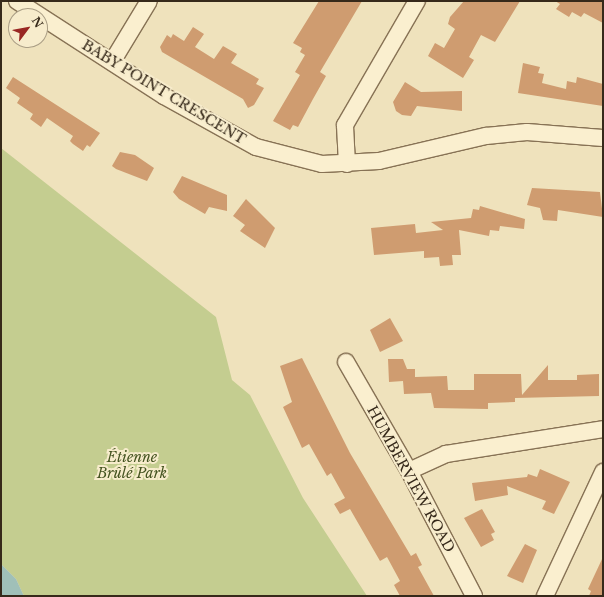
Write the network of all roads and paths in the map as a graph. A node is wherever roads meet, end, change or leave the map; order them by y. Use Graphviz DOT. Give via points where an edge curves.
graph roads {
  1 [pos="17,1"];
  2 [pos="149,1"];
  3 [pos="417,1"];
  4 [pos="112,62"];
  5 [pos="603,138"];
  6 [pos="348,164"];
  7 [pos="346,362"];
  8 [pos="603,429"];
  9 [pos="409,471"];
  10 [pos="603,472"];
  11 [pos="474,596"];
  12 [pos="545,596"];
  1 -- 4 [label="street, BABY POINT CRESCENT"];
  2 -- 4 [label="street"];
  3 -- 6 [label="street" via="345,125"];
  4 -- 6 [label="street, BABY POINT CRESCENT" via="256,148 322,164"];
  5 -- 6 [label="street, BABY POINT CRESCENT" via="527,132 486,136 379,162"];
  7 -- 9 [label="street, HUMBERVIEW ROAD"];
  8 -- 9 [label="street" via="446,454"];
  9 -- 11 [label="street, HUMBERVIEW ROAD"];
  10 -- 12 [label="street"];
}
